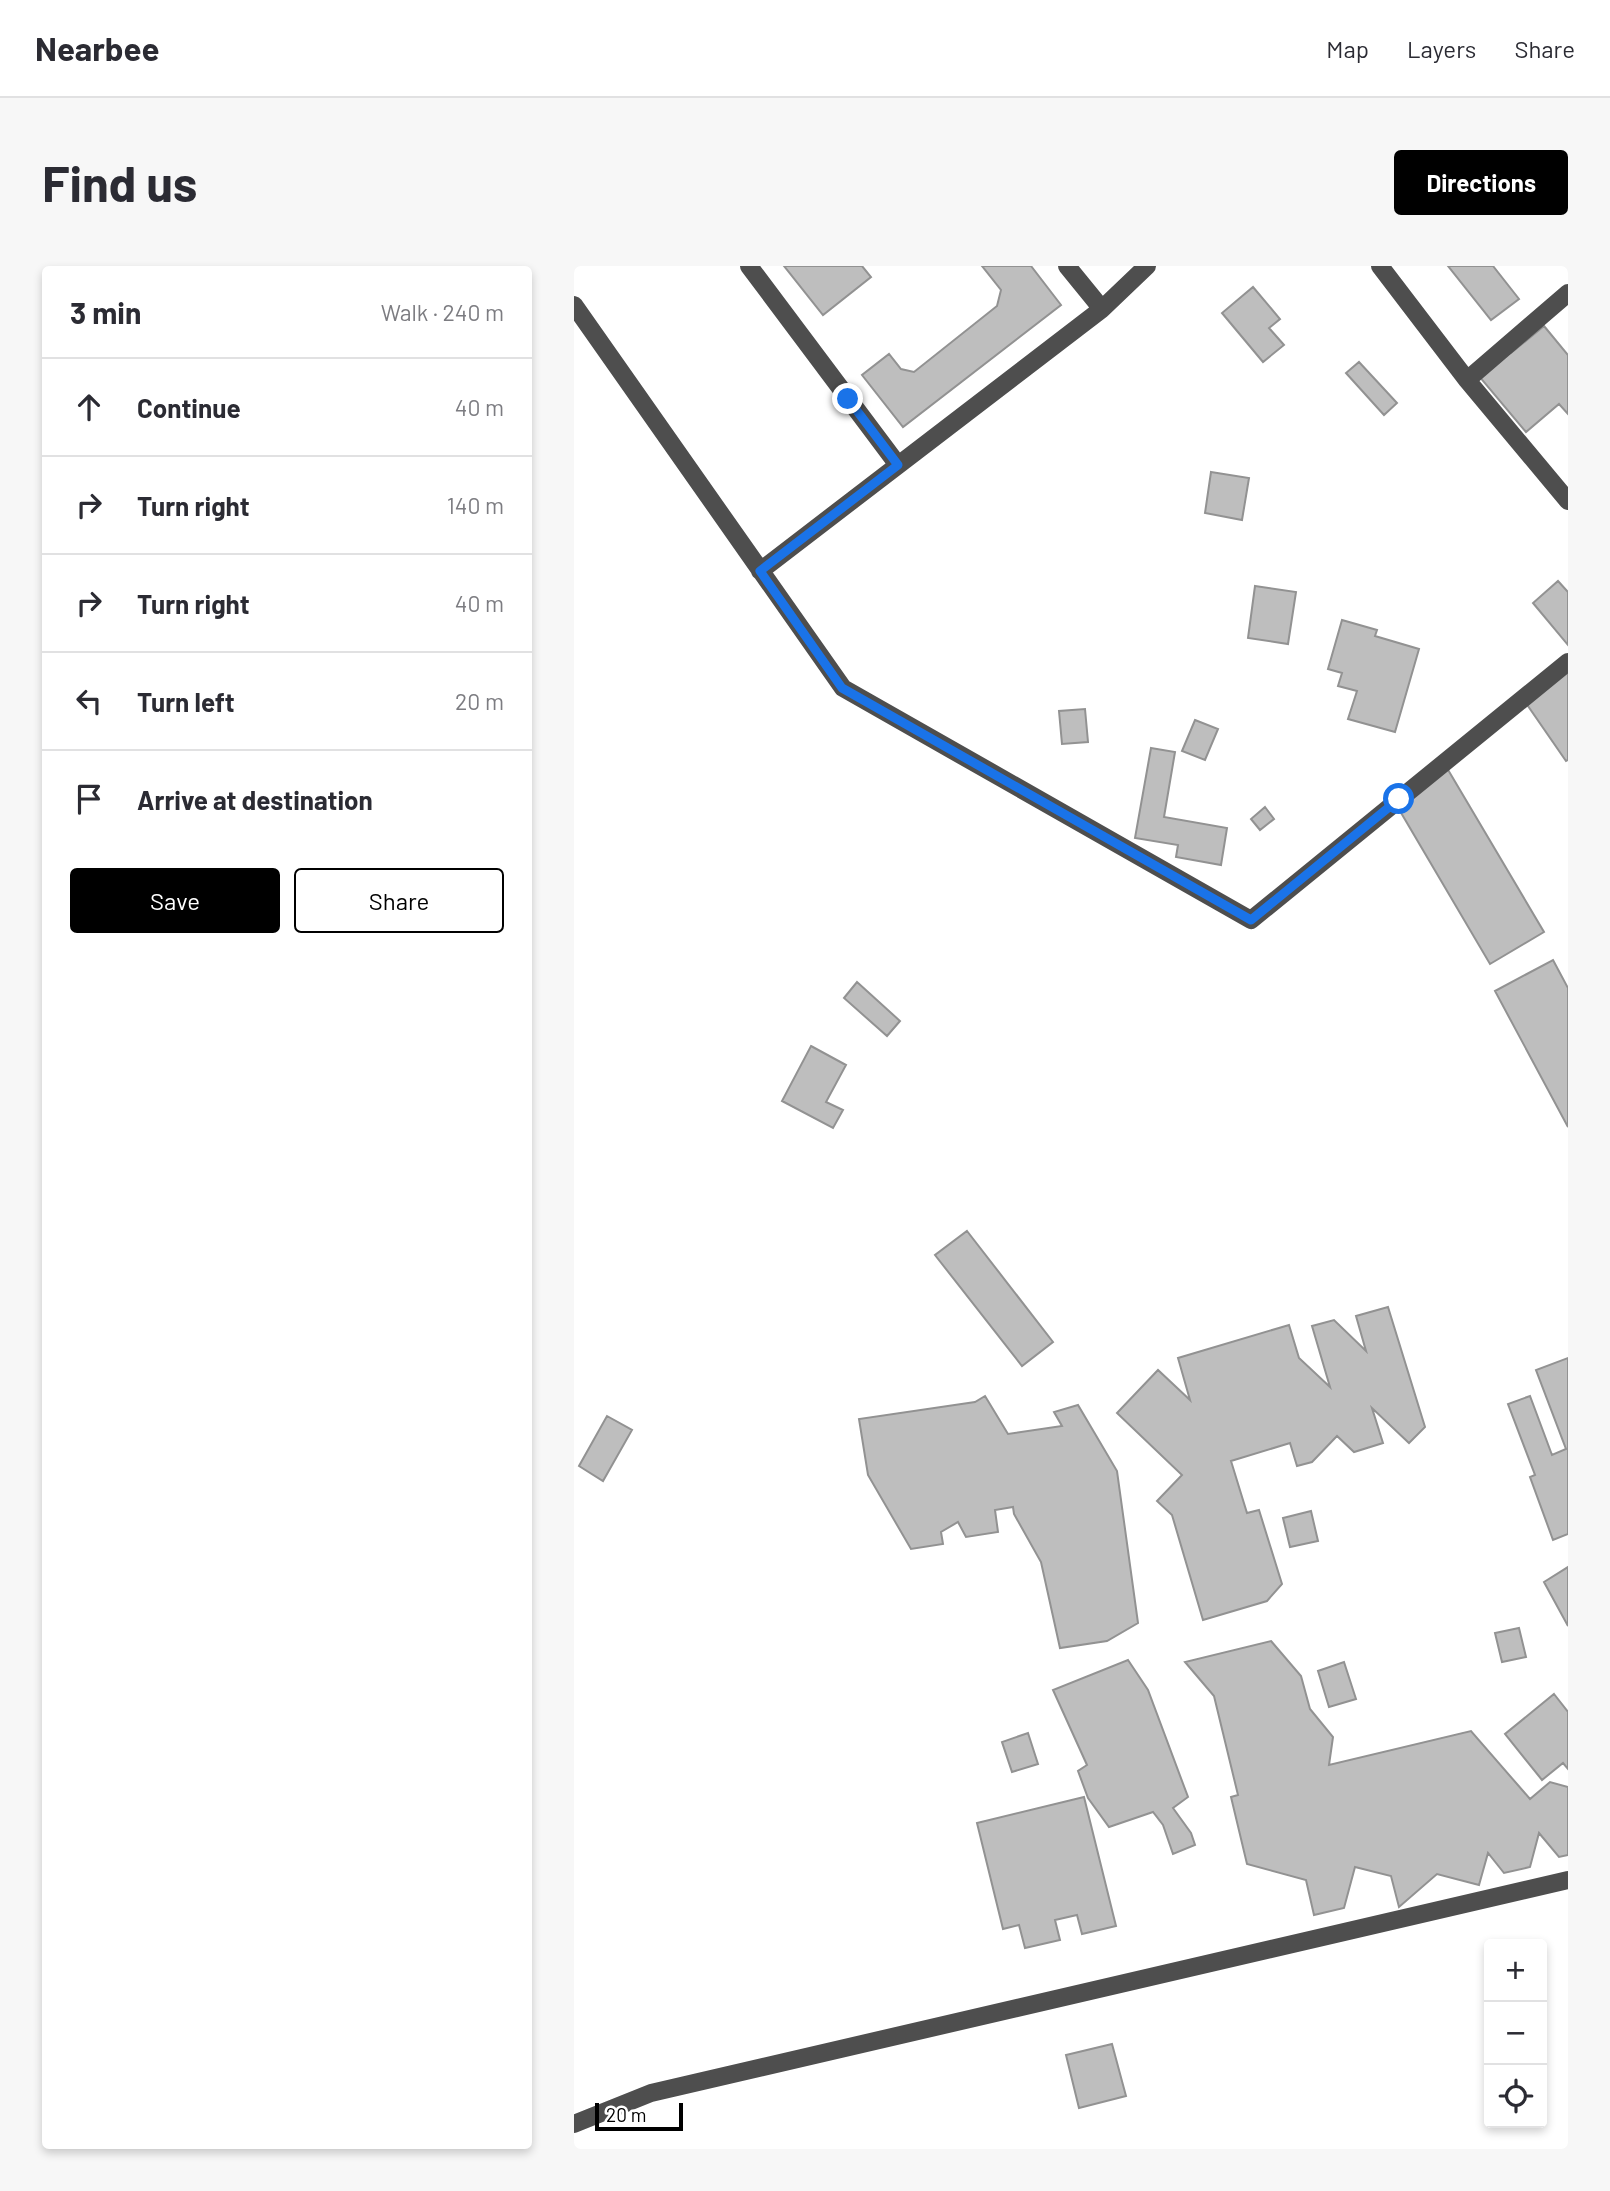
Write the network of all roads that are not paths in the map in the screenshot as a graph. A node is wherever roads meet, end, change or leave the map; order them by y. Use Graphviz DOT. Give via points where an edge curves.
graph roads {
  1 [pos="749,266"];
  2 [pos="1067,266"];
  3 [pos="1147,266"];
  4 [pos="1380,266"];
  5 [pos="1568,293"];
  6 [pos="574,305"];
  7 [pos="1102,309"];
  8 [pos="1468,380"];
  9 [pos="898,465"];
  10 [pos="1568,501"];
  11 [pos="760,571"];
  12 [pos="1568,662"];
  13 [pos="1568,1880"];
  14 [pos="574,2124"];
  1 -- 9 [label="street"];
  2 -- 7 [label="street"];
  3 -- 7 [label="street"];
  4 -- 8 [label="street"];
  5 -- 8 [label="street"];
  6 -- 11 [label="street"];
  7 -- 9 [label="street"];
  8 -- 10 [label="street"];
  9 -- 11 [label="street"];
  11 -- 12 [label="street" via="842,688 1251,920"];
  13 -- 14 [label="street" via="651,2093"];
}
